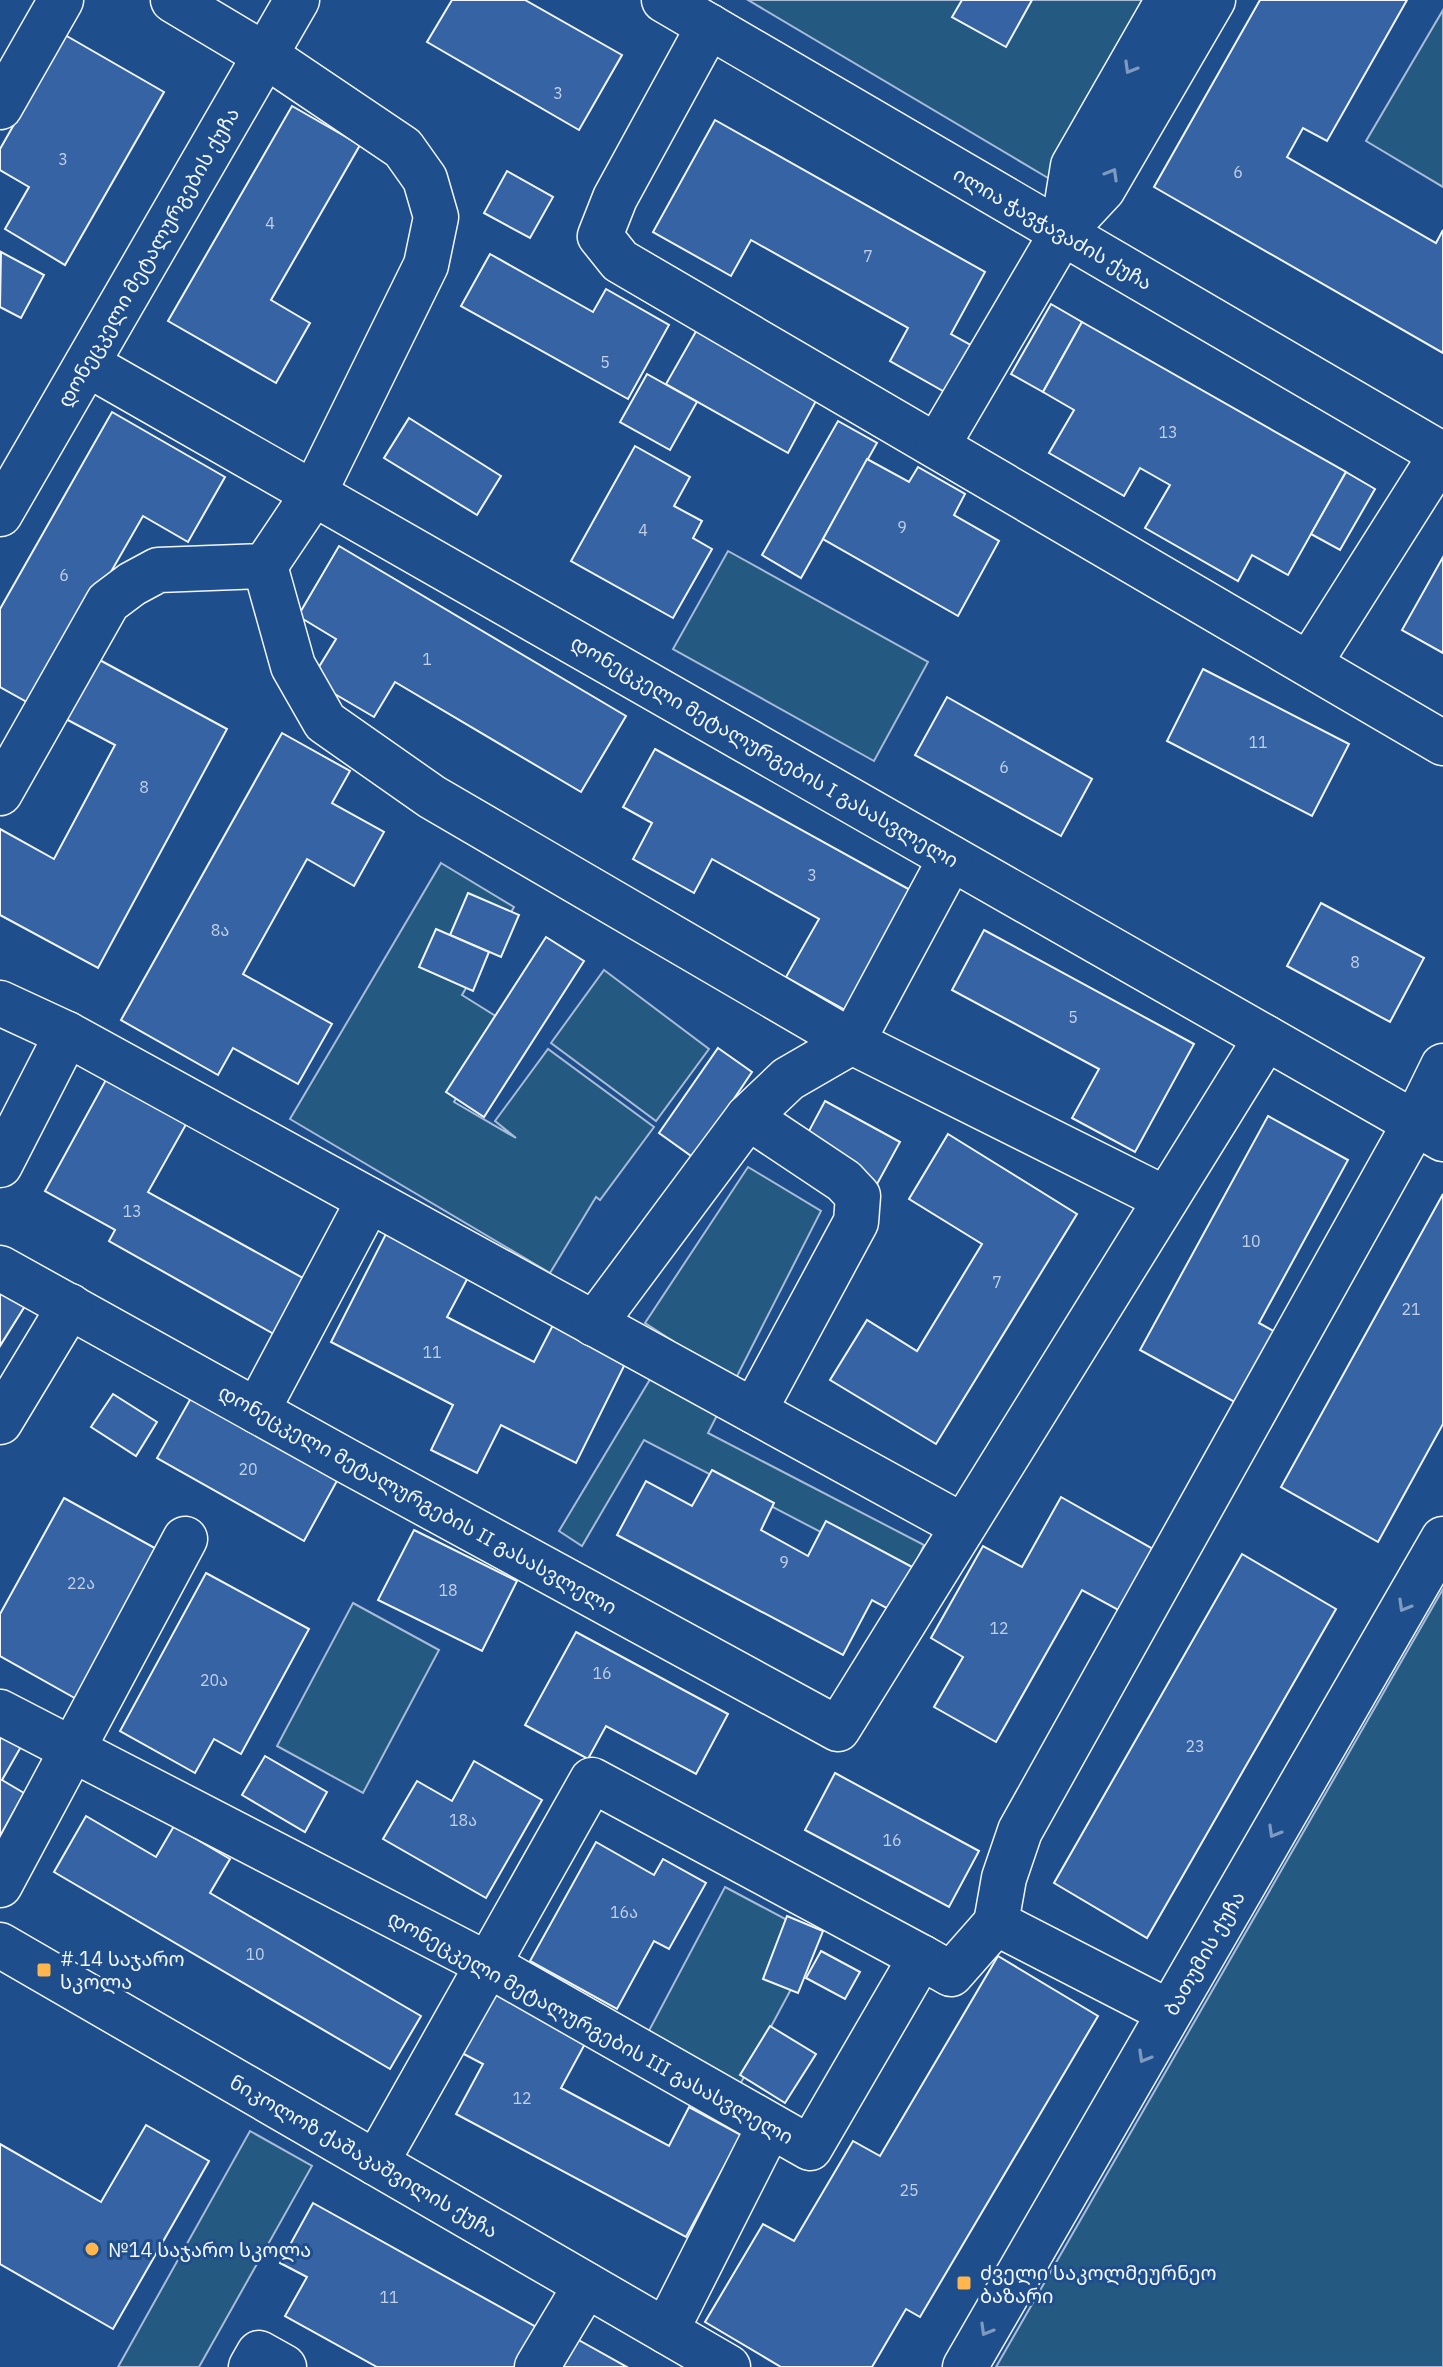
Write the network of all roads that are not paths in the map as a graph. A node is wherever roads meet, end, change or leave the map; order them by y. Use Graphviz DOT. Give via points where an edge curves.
graph roads {
  1 [pos="61,0"];
  2 [pos="173,0"];
  3 [pos="297,0"];
  4 [pos="664,0"];
  5 [pos="1168,0"];
  6 [pos="1213,0"];
  7 [pos="709,26"];
  8 [pos="265,55"];
  9 [pos="0,107"];
  10 [pos="1062,233"];
  11 [pos="87,364"];
  12 [pos="937,446"];
  13 [pos="1443,454"];
  14 [pos="314,493"];
  15 [pos="0,514"];
  16 [pos="265,566"];
  17 [pos="1309,664"];
  18 [pos="1443,743"];
  19 [pos="0,793"];
  20 [pos="951,858"];
  21 [pos="0,1003"];
  22 [pos="67,1034"];
  23 [pos="1266,1038"];
  24 [pos="852,1042"];
  25 [pos="1443,1066"];
  26 [pos="748,1117"];
  27 [pos="1429,1131"];
  28 [pos="0,1165"];
  29 [pos="1166,1199"];
  30 [pos="369,1200"];
  31 [pos="0,1268"];
  32 [pos="70,1306"];
  33 [pos="594,1324"];
  34 [pos="257,1411"];
  35 [pos="754,1411"];
  36 [pos="0,1422"];
  37 [pos="963,1526"];
  38 [pos="185,1539"];
  39 [pos="1443,1539"];
  40 [pos="0,1712"];
  41 [pos="72,1750"];
  42 [pos="0,1885"];
  43 [pos="996,1923"];
  44 [pos="0,1945"];
  45 [pos="921,1957"];
  46 [pos="487,1964"];
  47 [pos="1169,2012"];
  48 [pos="769,2127"];
  49 [pos="376,2163"];
  50 [pos="586,2285"];
  51 [pos="666,2331"];
  52 [pos="251,2367"];
  53 [pos="284,2367"];
  54 [pos="537,2367"];
  55 [pos="728,2367"];
  56 [pos="965,2367"];
  1 -- 9 [label="street"];
  2 -- 8 [label="street"];
  3 -- 8 [label="street, დონეცკელი მეტალურგების ქუჩა"];
  4 -- 7 [label="street, ილია ჭავჭავაძის ქუჩა"];
  5 -- 10 [label="street, one-way" via="1073,166"];
  10 -- 6 [label="street, one-way" via="1103,189"];
  7 -- 10 [label="street, ილია ჭავჭავაძის ქუჩა"];
  7 -- 12 [label="street" via="615,198 600,236 620,261"];
  8 -- 11 [label="street, დონეცკელი მეტალურგების ქუჩა"];
  8 -- 14 [label="street" via="403,148 425,179 436,217 426,265"];
  10 -- 12 [label="street"];
  10 -- 13 [label="street, ილია ჭავჭავაძის ქუჩა"];
  11 -- 14 [label="street, დონეცკელი მეტალურგების I გასასვლელი"];
  11 -- 15 [label="street, დონეცკელი მეტალურგების ქუჩა"];
  12 -- 17 [label="street"];
  13 -- 17 [label="street"];
  14 -- 16 [label="street"];
  14 -- 20 [label="street, დონეცკელი მეტალურგების I გასასვლელი"];
  16 -- 19 [label="street" via="158,570 108,602"];
  16 -- 24 [label="street" via="293,666 325,722 432,797"];
  17 -- 18 [label="street"];
  20 -- 23 [label="street, დონეცკელი მეტალურგების I გასასვლელი"];
  20 -- 24 [label="street"];
  21 -- 22 [label="street"];
  22 -- 28 [label="street"];
  22 -- 30 [label="street"];
  23 -- 27 [label="street, დონეცკელი მეტალურგების I გასასვლელი"];
  23 -- 29 [label="street"];
  24 -- 26 [label="street" via="788,1079"];
  24 -- 29 [label="street"];
  25 -- 27 [label="street"];
  26 -- 33 [label="street"];
  26 -- 35 [label="street" via="844,1181 858,1196 856,1222"];
  27 -- 43 [label="street" via="1020,1831"];
  29 -- 37 [label="street"];
  30 -- 33 [label="street"];
  30 -- 34 [label="street"];
  31 -- 32 [label="street, დონეცკელი მეტალურგების II გასასვლელი"];
  32 -- 34 [label="street, დონეცკელი მეტალურგების II გასასვლელი"];
  32 -- 36 [label="street"];
  33 -- 35 [label="street"];
  34 -- 37 [label="street, დონეცკელი მეტალურგების II გასასვლელი" via="838,1729"];
  35 -- 37 [label="street"];
  38 -- 41 [label="street"];
  39 -- 47 [label="street, ბათუმის ქუჩა, one-way"];
  40 -- 41 [label="street, დონეცკელი მეტალურგების III გასასვლელი"];
  41 -- 42 [label="street"];
  41 -- 46 [label="street, დონეცკელი მეტალურგების III გასასვლელი"];
  43 -- 45 [label="street" via="951,1974"];
  43 -- 47 [label="street"];
  44 -- 49 [label="street, ნიკოლოზ ქაშაკაშვილის ქუჩა"];
  45 -- 46 [label="street" via="592,1780"];
  45 -- 48 [label="street, დონეცკელი მეტალურგების III გასასვლელი" via="810,2148"];
  46 -- 48 [label="street, დონეცკელი მეტალურგების III გასასვლელი"];
  46 -- 49 [label="street"];
  47 -- 56 [label="street, ბათუმის ქუჩა, one-way"];
  48 -- 51 [label="street"];
  49 -- 50 [label="street, ნიკოლოზ ქაშაკაშვილის ქუჩა"];
  50 -- 51 [label="street, ნიკოლოზ ქაშაკაშვილის ქუჩა"];
  50 -- 54 [label="street"];
  51 -- 55 [label="street, ნიკოლოზ ქაშაკაშვილის ქუჩა"];
  52 -- 53 [label="street" via="259,2353"];
}
